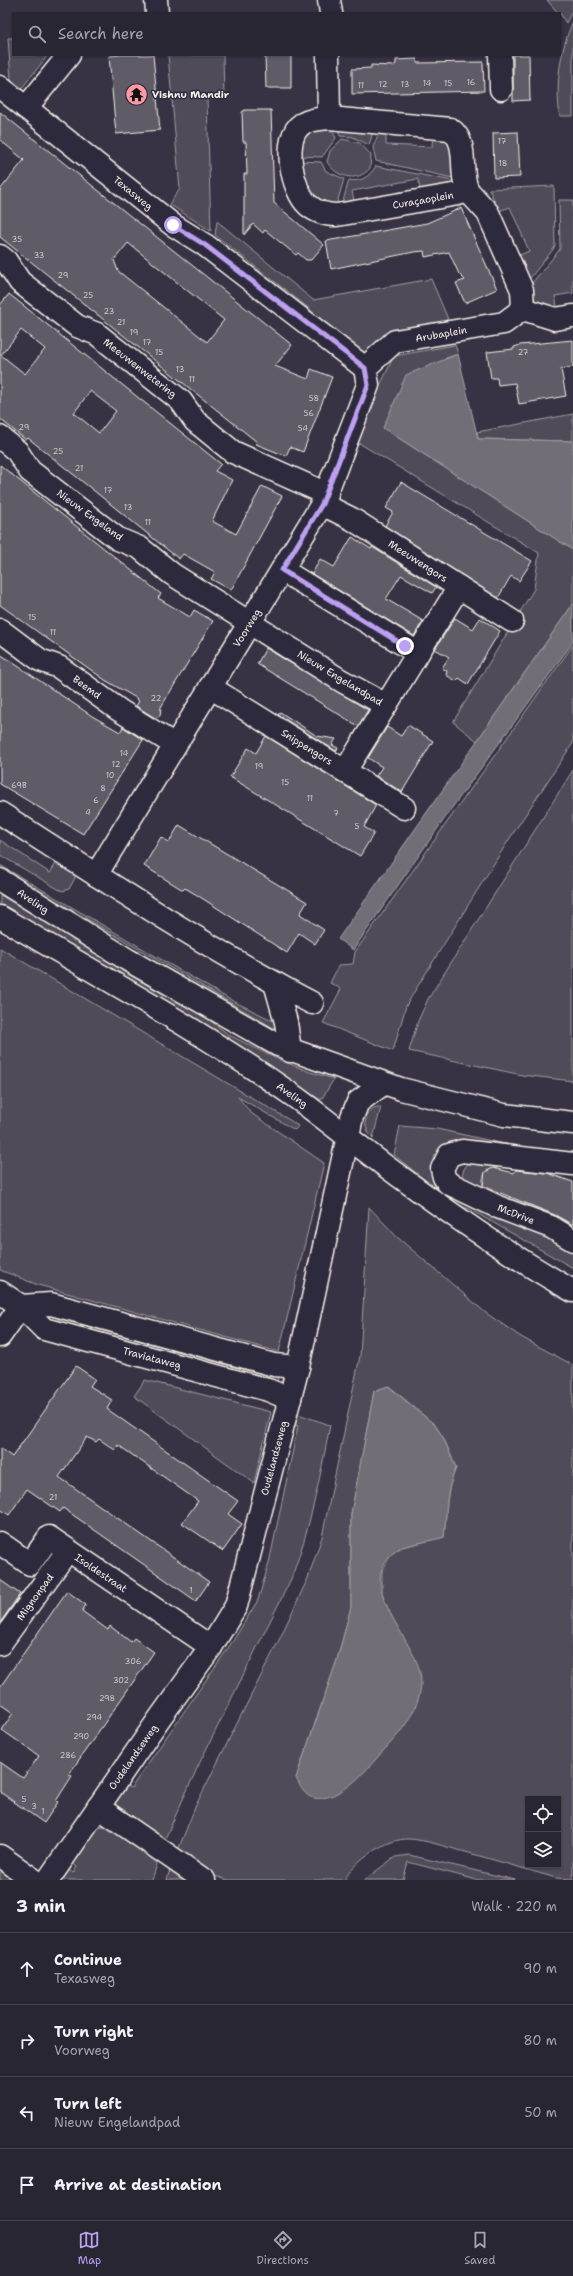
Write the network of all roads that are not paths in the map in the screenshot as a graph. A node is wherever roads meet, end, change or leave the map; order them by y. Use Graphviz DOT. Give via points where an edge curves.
graph roads {
  1 [pos="156,0"];
  2 [pos="329,0"];
  3 [pos="157,12"];
  4 [pos="331,12"];
  5 [pos="68,56"];
  6 [pos="328,56"];
  7 [pos="500,56"];
  8 [pos="0,87"];
  9 [pos="500,89"];
  10 [pos="26,108"];
  11 [pos="329,118"];
  12 [pos="468,190"];
  13 [pos="0,256"];
  14 [pos="523,310"];
  15 [pos="573,316"];
  16 [pos="365,368"];
  17 [pos="0,437"];
  18 [pos="324,499"];
  19 [pos="282,570"];
  20 [pos="459,587"];
  21 [pos="512,621"];
  22 [pos="250,622"];
  23 [pos="0,630"];
  24 [pos="418,653"];
  25 [pos="210,687"];
  26 [pos="386,705"];
  27 [pos="175,744"];
  28 [pos="345,771"];
  29 [pos="404,808"];
  30 [pos="0,813"];
  31 [pos="96,875"];
  32 [pos="0,880"];
  33 [pos="0,917"];
  34 [pos="275,983"];
  35 [pos="312,1003"];
  36 [pos="290,1050"];
  37 [pos="383,1084"];
  38 [pos="573,1123"];
  39 [pos="348,1136"];
  40 [pos="573,1164"];
  41 [pos="573,1240"];
  42 [pos="573,1291"];
  43 [pos="0,1292"];
  44 [pos="21,1306"];
  45 [pos="0,1336"];
  46 [pos="298,1367"];
  47 [pos="290,1399"];
  48 [pos="0,1543"];
  49 [pos="68,1550"];
  50 [pos="0,1644"];
  51 [pos="211,1648"];
  52 [pos="98,1807"];
  53 [pos="0,1856"];
  54 [pos="34,1880"];
  55 [pos="48,1880"];
  56 [pos="204,1880"];
  1 -- 3 [label="street"];
  2 -- 4 [label="street"];
  5 -- 10 [label="street"];
  6 -- 11 [label="street"];
  7 -- 9 [label="street"];
  8 -- 10 [label="street, Texasweg"];
  10 -- 16 [label="street, Texasweg" via="173,225 205,245"];
  11 -- 12 [label="street, Curaçaoplein" via="450,129 459,138 463,182"];
  11 -- 12 [label="street, Curaçaoplein" via="302,125 296,130 292,142 293,176 299,194 317,211 337,215 451,196"];
  12 -- 14 [label="street" via="488,213 522,290"];
  13 -- 18 [label="street, Meeuwenwetering" via="20,282 77,326 97,334 182,401 195,421 233,452"];
  14 -- 15 [label="street" via="555,319"];
  14 -- 16 [label="street, Arubaplein" via="504,323 395,342"];
  16 -- 18 [label="street, Voorweg" via="368,385"];
  17 -- 22 [label="street, Nieuw Engeland" via="17,451 30,471 118,539 140,548 172,574"];
  18 -- 19 [label="street, Voorweg"];
  18 -- 20 [label="street, Meeuwengors"];
  19 -- 22 [label="street, Voorweg"];
  19 -- 24 [label="street"];
  20 -- 21 [label="street, Meeuwengors"];
  20 -- 24 [label="street, Nieuw Engelandpad"];
  22 -- 25 [label="street, Voorweg"];
  22 -- 26 [label="street, Nieuw Engelandpad" via="342,681"];
  23 -- 27 [label="street, Beemd" via="40,660 59,667 119,710"];
  24 -- 26 [label="street, Nieuw Engelandpad"];
  25 -- 27 [label="street, Voorweg"];
  25 -- 28 [label="street, Snippengors"];
  26 -- 28 [label="street"];
  27 -- 31 [label="street, Voorweg"];
  28 -- 29 [label="street, Snippengors"];
  30 -- 31 [label="street"];
  31 -- 34 [label="street"];
  32 -- 36 [label="street, Aveling" via="128,960"];
  33 -- 39 [label="street, Aveling" via="248,1064"];
  34 -- 35 [label="street"];
  34 -- 36 [label="street" via="286,1022"];
  36 -- 37 [label="street, Aveling"];
  37 -- 38 [label="street, Aveling" via="504,1115"];
  37 -- 39 [label="street, Oudelandseweg" via="358,1102"];
  39 -- 42 [label="street, Aveling" via="497,1246"];
  39 -- 46 [label="street, Oudelandseweg"];
  40 -- 41 [label="street, McDrive" via="476,1152 455,1152 445,1161 442,1169 448,1183 458,1189 551,1227"];
  43 -- 44 [label="street, Traviataweg"];
  44 -- 45 [label="street"];
  44 -- 46 [label="street" via="51,1304 274,1365"];
  44 -- 47 [label="street, Traviataweg" via="44,1329 268,1390"];
  46 -- 47 [label="street, Oudelandseweg"];
  47 -- 51 [label="street, Oudelandseweg" via="236,1606"];
  48 -- 49 [label="street, Isoldestraat" via="30,1564 49,1537"];
  49 -- 50 [label="street, Mignonpad"];
  49 -- 51 [label="street, Isoldestraat"];
  51 -- 52 [label="street, Oudelandseweg"];
  52 -- 55 [label="street, Oudelandseweg"];
  52 -- 56 [label="street"];
  53 -- 54 [label="street"];
}
